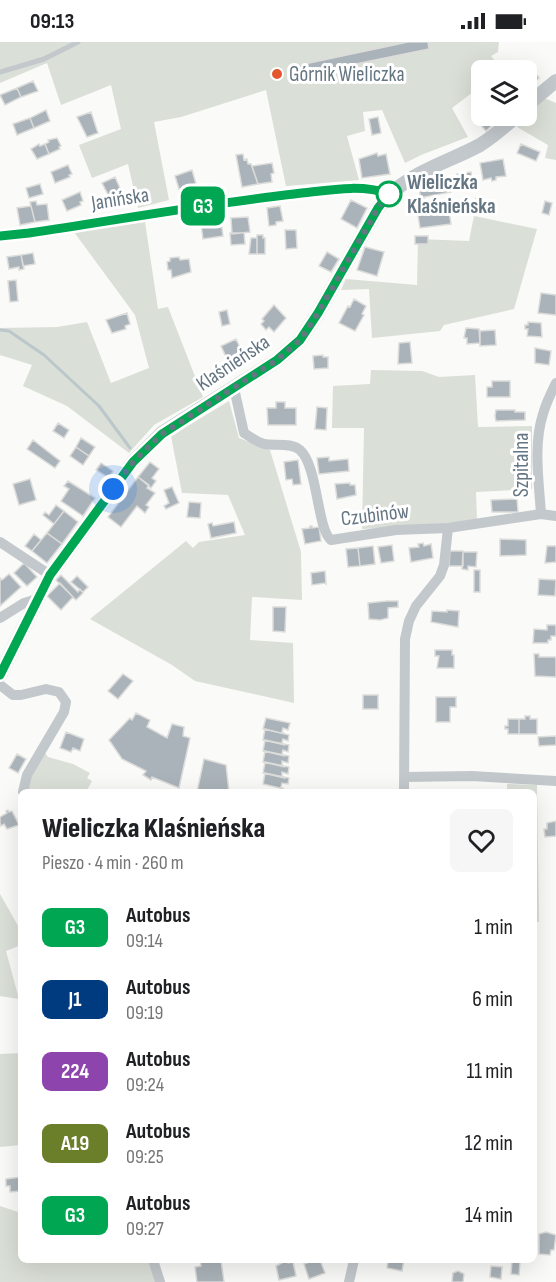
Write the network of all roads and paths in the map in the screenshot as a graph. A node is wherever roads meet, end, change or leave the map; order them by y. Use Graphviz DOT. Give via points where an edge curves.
graph roads {
  1 [pos="78,42"];
  2 [pos="0,72"];
  3 [pos="556,81"];
  4 [pos="537,97"];
  5 [pos="504,126"];
  6 [pos="389,194"];
  7 [pos="0,236"];
  8 [pos="556,383"];
  9 [pos="234,388"];
  10 [pos="541,514"];
  11 [pos="556,516"];
  12 [pos="448,528"];
  13 [pos="0,542"];
  14 [pos="50,575"];
  15 [pos="37,599"];
  16 [pos="0,618"];
  17 [pos="0,675"];
  18 [pos="0,685"];
  19 [pos="404,777"];
  20 [pos="556,781"];
  21 [pos="24,789"];
  22 [pos="404,789"];
  23 [pos="154,1263"];
  24 [pos="353,1263"];
  25 [pos="160,1282"];
  26 [pos="350,1282"];
  1 -- 2 [label="lane" via="44,59"];
  3 -- 4 [label="street"];
  5 -- 6 [label="street, Klaśnieńska" via="481,144 417,174"];
  6 -- 7 [label="street, Janińska" via="374,188 303,193"];
  6 -- 9 [label="street, Klaśnieńska" via="300,340"];
  8 -- 10 [label="street, Szpitalna" via="542,414 539,435"];
  9 -- 12 [label="street, Czubinów" via="244,433 263,444 294,446 304,454 328,538"];
  9 -- 14 [label="street, Klaśnieńska" via="162,434 133,462"];
  10 -- 11 [label="street, Czubinów"];
  10 -- 12 [label="street, Czubinów"];
  12 -- 19 [label="street" via="440,576 416,606 405,639"];
  13 -- 14 [label="street"];
  14 -- 15 [label="street, Klaśnieńska"];
  15 -- 16 [label="street"];
  15 -- 17 [label="street, Klaśnieńska"];
  18 -- 21 [label="street" via="13,695 46,689 59,692 66,702 27,775"];
  19 -- 20 [label="street"];
  19 -- 22 [label="street"];
  23 -- 25 [label="street"];
  24 -- 26 [label="street"];
}
